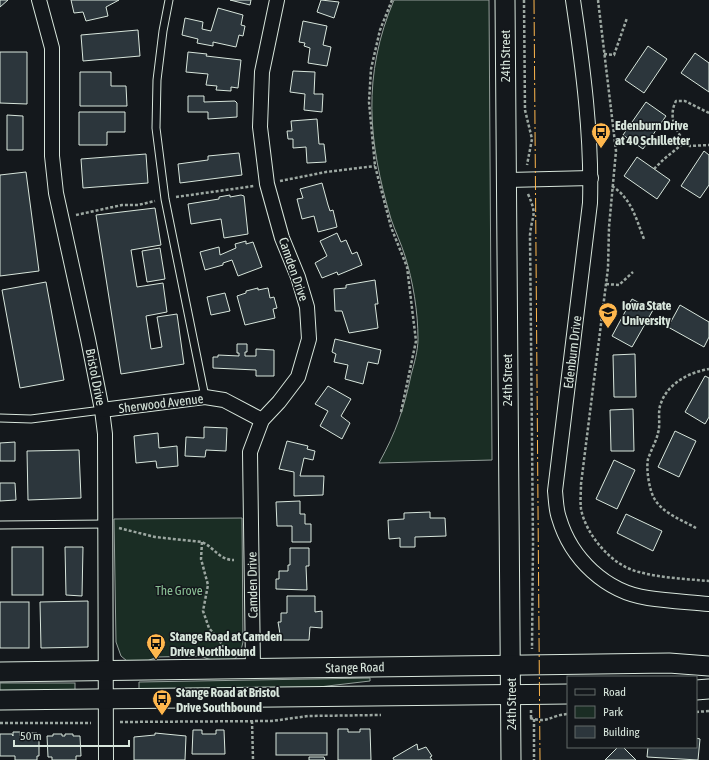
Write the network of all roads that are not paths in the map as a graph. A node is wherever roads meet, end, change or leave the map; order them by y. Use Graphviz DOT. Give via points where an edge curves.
graph roads {
  1 [pos="39,0"];
  2 [pos="169,0"];
  3 [pos="276,0"];
  4 [pos="505,0"];
  5 [pos="573,0"];
  6 [pos="591,178"];
  7 [pos="506,180"];
  8 [pos="205,397"];
  9 [pos="102,410"];
  10 [pos="0,418"];
  11 [pos="262,420"];
  12 [pos="0,525"];
  13 [pos="106,526"];
  14 [pos="709,604"];
  15 [pos="511,666"];
  16 [pos="709,666"];
  17 [pos="253,668"];
  18 [pos="0,672"];
  19 [pos="106,672"];
  20 [pos="709,689"];
  21 [pos="697,690"];
  22 [pos="511,694"];
  23 [pos="567,694"];
  24 [pos="107,699"];
  25 [pos="0,700"];
  26 [pos="106,760"];
  27 [pos="511,760"];
  1 -- 9 [label="street, Bristol Drive" via="52,48 52,156 61,219"];
  2 -- 8 [label="lane" via="157,87 156,128 165,199"];
  3 -- 11 [label="street, Camden Drive" via="262,80 260,126 267,184 282,238 307,307 309,339 298,377"];
  4 -- 7 [label="main road, 24th Street"];
  5 -- 6 [label="street, Edenburn Drive" via="591,150"];
  6 -- 7 [label="street"];
  6 -- 14 [label="street, Edenburn Drive" via="555,491 559,518 571,546 583,563 600,579 646,598"];
  7 -- 15 [label="main road, 24th Street"];
  8 -- 9 [label="street, Sherwood Avenue"];
  8 -- 11 [label="street, Sherwood Avenue" via="224,400"];
  9 -- 10 [label="lane" via="31,419"];
  9 -- 13 [label="street, Bristol Drive" via="105,434"];
  11 -- 17 [label="street, Camden Drive" via="250,452"];
  12 -- 13 [label="lane"];
  13 -- 19 [label="street, Bristol Drive"];
  15 -- 16 [label="main road, Stange Road" via="669,663"];
  15 -- 17 [label="main road, Stange Road"];
  15 -- 22 [label="main road, 24th Street"];
  17 -- 19 [label="main road, Stange Road"];
  18 -- 19 [label="main road, Stange Road"];
  19 -- 24 [label="street, Bristol Drive"];
  20 -- 21 [label="main road"];
  22 -- 23 [label="main road"];
  22 -- 24 [label="main road"];
  22 -- 27 [label="main road, 24th Street"];
  24 -- 25 [label="main road"];
  24 -- 26 [label="street, Bristol Drive"];
}
